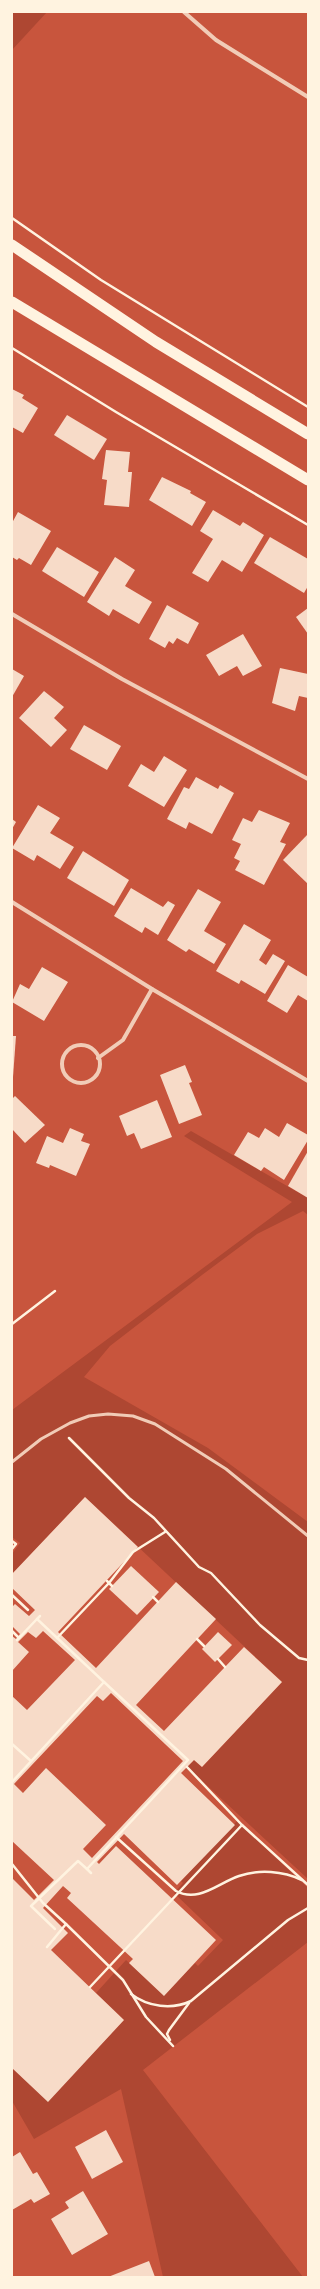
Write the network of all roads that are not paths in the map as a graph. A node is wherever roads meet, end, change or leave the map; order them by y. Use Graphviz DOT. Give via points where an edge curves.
graph roads {
  1 [pos="184,12"];
  2 [pos="308,97"];
  3 [pos="12,245"];
  4 [pos="12,302"];
  5 [pos="308,434"];
  6 [pos="308,480"];
  7 [pos="12,614"];
  8 [pos="308,779"];
  9 [pos="12,902"];
  10 [pos="152,989"];
  11 [pos="98,1058"];
  12 [pos="308,1081"];
  13 [pos="12,1462"];
  14 [pos="308,1536"];
  1 -- 2 [label="street" via="216,40"];
  3 -- 5 [label="highway" via="156,342"];
  4 -- 6 [label="highway"];
  7 -- 8 [label="street" via="122,679"];
  9 -- 10 [label="street"];
  10 -- 11 [label="street" via="123,1040"];
  10 -- 12 [label="street"];
  11 -- 11 [label="street" via="98,1070 91,1080 86,1082 80,1083 69,1079 62,1069 64,1056 72,1048 85,1046"];
  13 -- 14 [label="lane" via="41,1439 89,1416 134,1416 155,1424 226,1469"];
}
